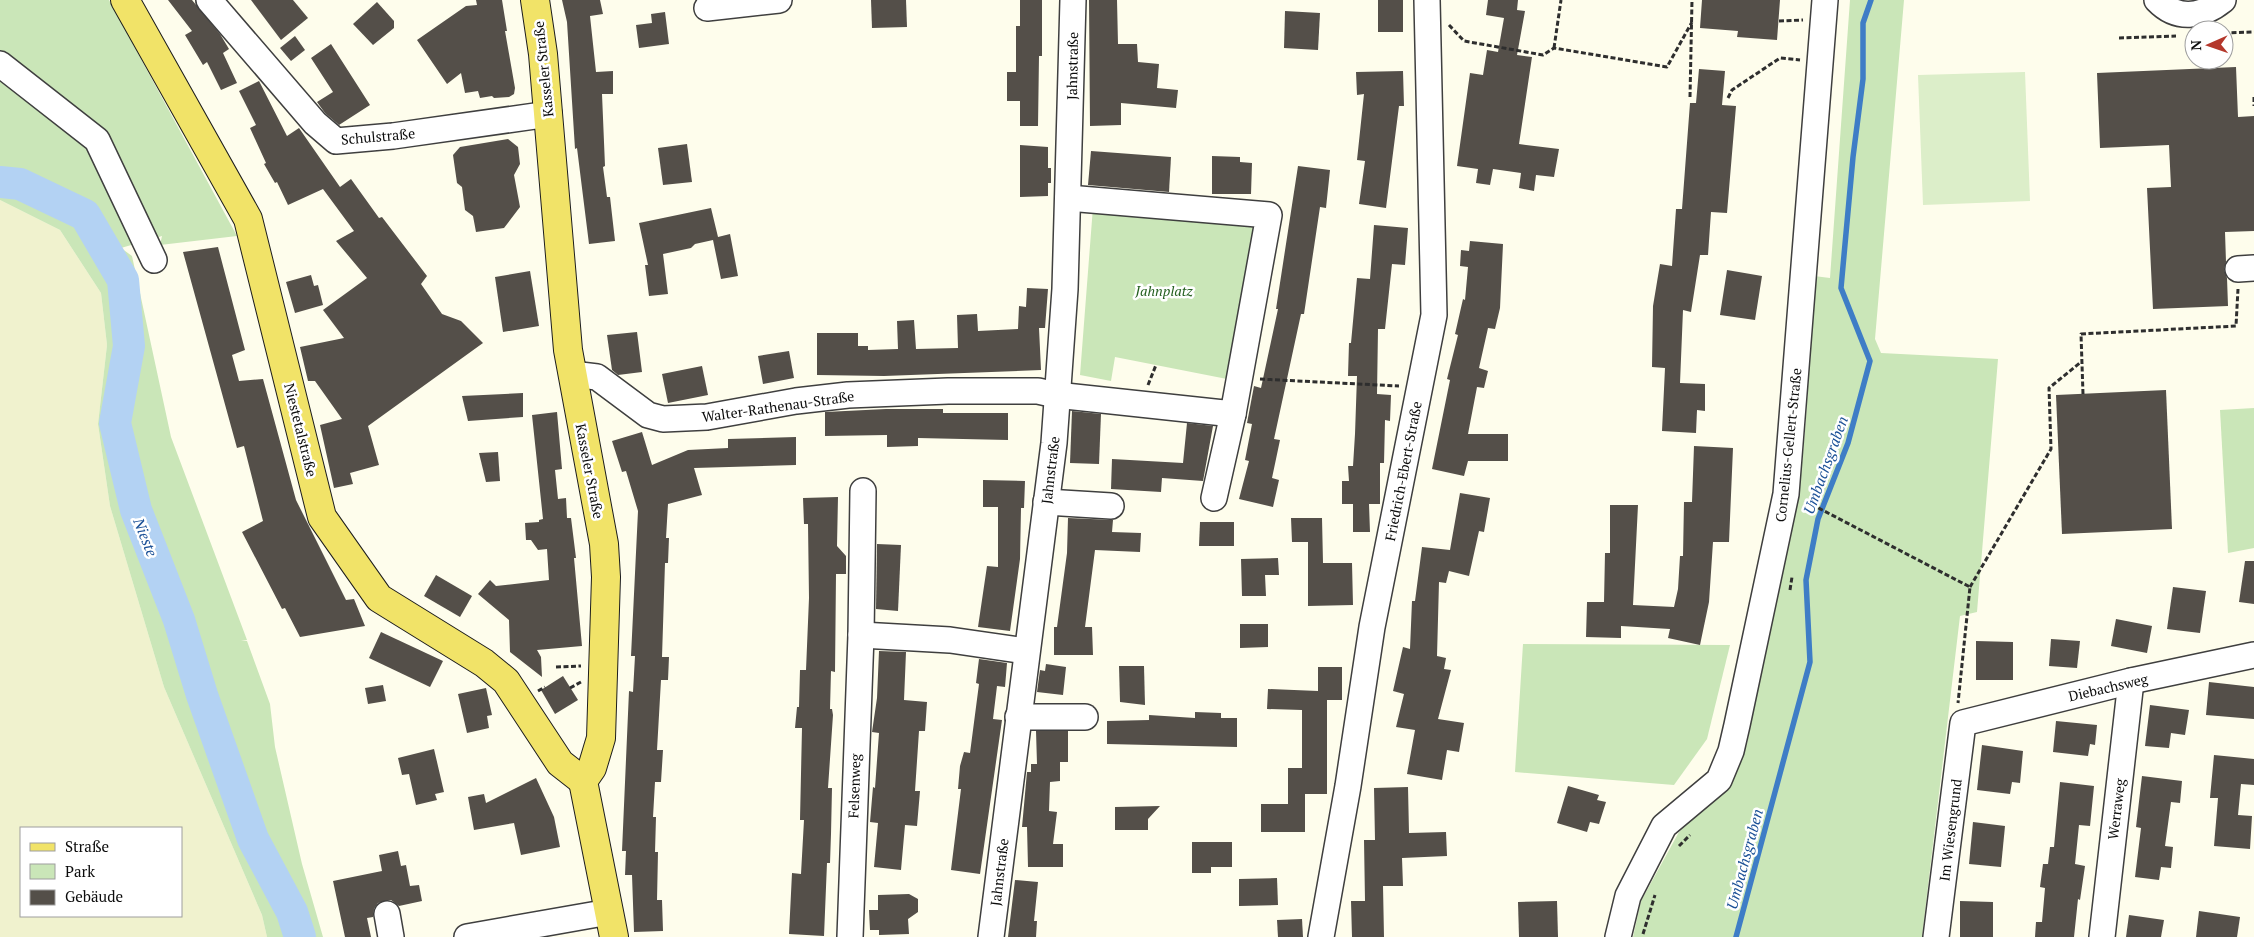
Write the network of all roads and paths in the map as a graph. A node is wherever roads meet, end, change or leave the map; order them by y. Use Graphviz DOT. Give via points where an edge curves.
graph roads {
  1 [pos="125,0"];
  2 [pos="209,0"];
  3 [pos="535,0"];
  4 [pos="779,0"];
  5 [pos="1073,0"];
  6 [pos="1561,0"];
  7 [pos="1692,0"];
  8 [pos="1825,0"];
  9 [pos="2157,0"];
  10 [pos="2223,0"];
  11 [pos="1427,1"];
  12 [pos="707,8"];
  13 [pos="1692,22"];
  14 [pos="2254,32"];
  15 [pos="2234,33"];
  16 [pos="2184,35"];
  17 [pos="2119,38"];
  18 [pos="1554,48"];
  19 [pos="1820,61"];
  20 [pos="0,64"];
  21 [pos="1690,97"];
  22 [pos="1728,98"];
  23 [pos="2254,98"];
  24 [pos="2254,106"];
  25 [pos="548,114"];
  26 [pos="1068,198"];
  27 [pos="154,260"];
  28 [pos="2246,268"];
  29 [pos="2082,362"];
  30 [pos="1156,365"];
  31 [pos="572,374"];
  32 [pos="1239,378"];
  33 [pos="1420,387"];
  34 [pos="1145,390"];
  35 [pos="2083,394"];
  36 [pos="1056,395"];
  37 [pos="1233,414"];
  38 [pos="863,491"];
  39 [pos="1214,498"];
  40 [pos="1046,502"];
  41 [pos="1812,504"];
  42 [pos="1112,506"];
  43 [pos="1970,586"];
  44 [pos="861,634"];
  45 [pos="1026,651"];
  46 [pos="2254,655"];
  47 [pos="582,666"];
  48 [pos="556,667"];
  49 [pos="2131,681"];
  50 [pos="577,684"];
  51 [pos="545,687"];
  52 [pos="570,688"];
  53 [pos="539,691"];
  54 [pos="1018,717"];
  55 [pos="1085,717"];
  56 [pos="1963,723"];
  57 [pos="583,781"];
  58 [pos="611,925"];
  59 [pos="467,937"];
  60 [pos="850,937"];
  61 [pos="991,937"];
  62 [pos="1321,937"];
  63 [pos="1618,937"];
  64 [pos="1936,937"];
  65 [pos="2102,937"];
  1 -- 57 [label="main road, Niestetalstraße" via="248,219 322,517 379,598 484,663 506,681 560,763"];
  2 -- 25 [label="street, Schulstraße" via="316,123 336,141"];
  3 -- 25 [label="main road, Kasseler Straße"];
  4 -- 12 [label="street"];
  5 -- 26 [label="street, Jahnstraße"];
  6 -- 18 [label="path"];
  7 -- 13 [label="path"];
  8 -- 19 [label="street, Cornelius-Gellert-Straße"];
  9 -- 10 [label="street" via="2164,8 2185,15 2208,11"];
  11 -- 18 [label="path" via="1464,41 1543,55"];
  11 -- 33 [label="street, Friedrich-Ebert-Straße" via="1434,315"];
  13 -- 18 [label="path" via="1667,67"];
  13 -- 21 [label="path"];
  14 -- 15 [label="path"];
  16 -- 17 [label="path"];
  19 -- 22 [label="path" via="1780,58 1732,90"];
  19 -- 63 [label="street, Cornelius-Gellert-Straße" via="1786,494 1733,743 1719,780 1664,826 1628,896"];
  20 -- 27 [label="street" via="97,140"];
  23 -- 24 [label="path"];
  25 -- 31 [label="main road, Kasseler Straße" via="556,234"];
  26 -- 32 [label="street" via="1268,215"];
  26 -- 36 [label="street, Jahnstraße"];
  28 -- 29 [label="path" via="2236,326 2081,334"];
  29 -- 35 [label="path"];
  29 -- 43 [label="path" via="2049,388 2050,449"];
  30 -- 34 [label="path"];
  31 -- 36 [label="street, Walter-Rathenau-Straße" via="597,377 648,415 663,418 707,417 848,395 1020,391"];
  31 -- 57 [label="main road, Kasseler Straße" via="604,544 606,577 601,738 592,768"];
  32 -- 33 [label="path"];
  32 -- 37 [label="street"];
  33 -- 62 [label="street, Friedrich-Ebert-Straße" via="1372,627"];
  36 -- 37 [label="street"];
  36 -- 40 [label="street, Jahnstraße"];
  37 -- 39 [label="street"];
  38 -- 44 [label="street, Felsenweg"];
  40 -- 42 [label="street"];
  40 -- 45 [label="street, Jahnstraße"];
  41 -- 43 [label="path"];
  43 -- 56 [label="path" via="1958,706"];
  44 -- 45 [label="street" via="950,640"];
  44 -- 60 [label="street, Felsenweg"];
  45 -- 54 [label="street, Jahnstraße"];
  46 -- 49 [label="street, Diebachsweg"];
  47 -- 48 [label="path"];
  49 -- 56 [label="street, Diebachsweg"];
  49 -- 65 [label="street, Werraweg"];
  50 -- 52 [label="path"];
  51 -- 53 [label="path"];
  54 -- 55 [label="street"];
  54 -- 61 [label="street, Jahnstraße"];
  56 -- 64 [label="street, Im Wiesengrund"];
  57 -- 58 [label="main road"];
  58 -- 59 [label="street"];
}
